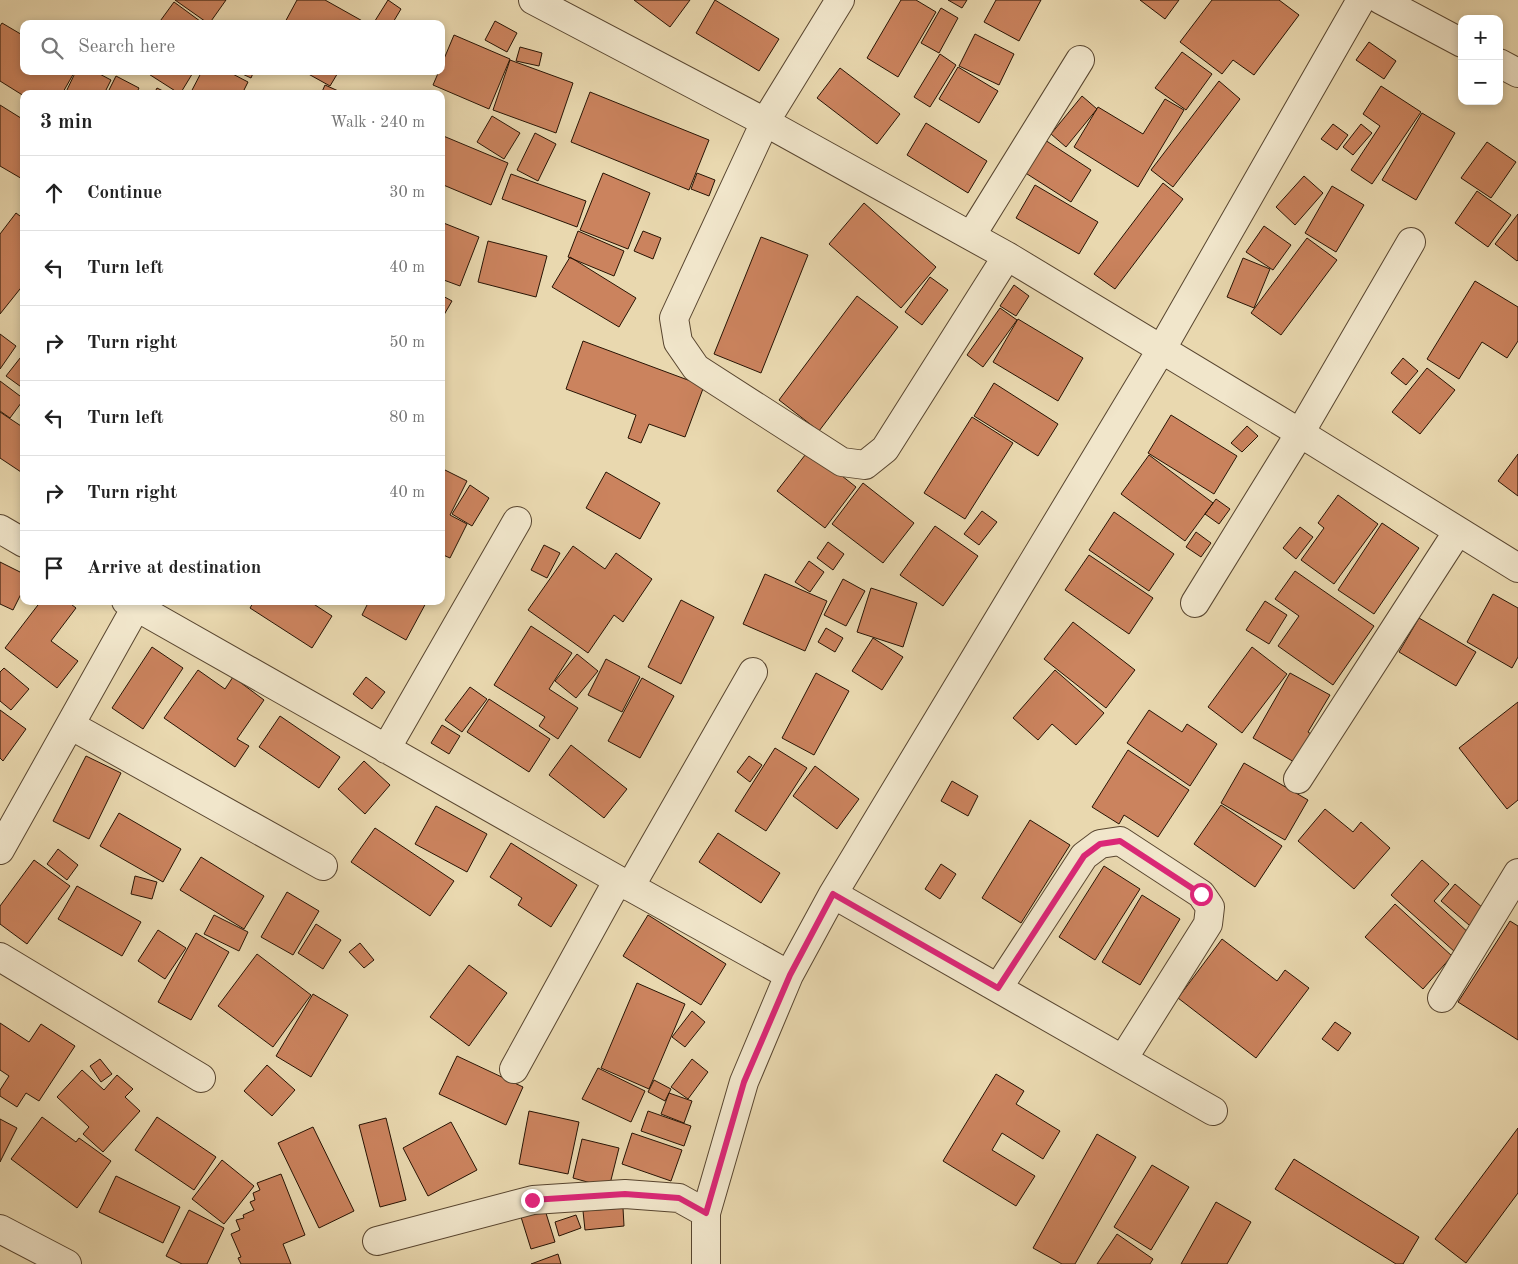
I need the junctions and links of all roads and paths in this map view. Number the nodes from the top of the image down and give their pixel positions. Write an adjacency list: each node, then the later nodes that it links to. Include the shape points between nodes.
1 (533, 0): 9 (street)
2 (840, 0): 9 (street)
3 (1362, 0): 13 (street)
4 (1382, 0): 5 (street)
5 (1458, 41)
6 (1080, 60): 10 (street)
7 (1503, 65): 8 (street)
8 (1518, 73)
9 (765, 122): 10 (street); 12 (street, via 674,318 678,342 696,368 842,462 866,465 885,449)
10 (971, 236): 12 (street)
11 (1411, 242): 14 (street)
12 (1007, 256): 13 (street)
13 (1161, 350): 14 (street); 31 (street)
14 (1300, 433): 17 (street); 20 (street)
15 (517, 521): 25 (street)
16 (0, 529): 18 (street)
17 (1458, 531): 19 (street); 26 (street)
18 (20, 541)
19 (1518, 568)
20 (1195, 603)
21 (130, 605): 24 (street)
22 (133, 605): 25 (street)
23 (753, 672): 30 (street)
24 (70, 725): 27 (street); 28 (street)
25 (386, 749): 30 (street)
26 (1298, 779)
27 (0, 850)
28 (323, 866)
29 (1518, 873): 32 (street)
30 (624, 883): 34 (street); 38 (street)
31 (833, 894): 34 (street); 35 (street)
32 (1510, 904): 36 (street)
33 (0, 957): 39 (street)
34 (790, 975): 41 (street, via 744,1082)
35 (998, 988): 37 (street); 37 (street, via 1084,856 1100,844 1120,841 1201,894 1210,906 1208,924)
36 (1442, 998)
37 (1123, 1059): 40 (street)
38 (514, 1069)
39 (200, 1078)
40 (1213, 1110)
41 (706, 1213): 43 (street, via 679,1198 634,1195 532,1200); 45 (street)
42 (0, 1229): 44 (street)
43 (377, 1241)
44 (67, 1264)
45 (706, 1264)

